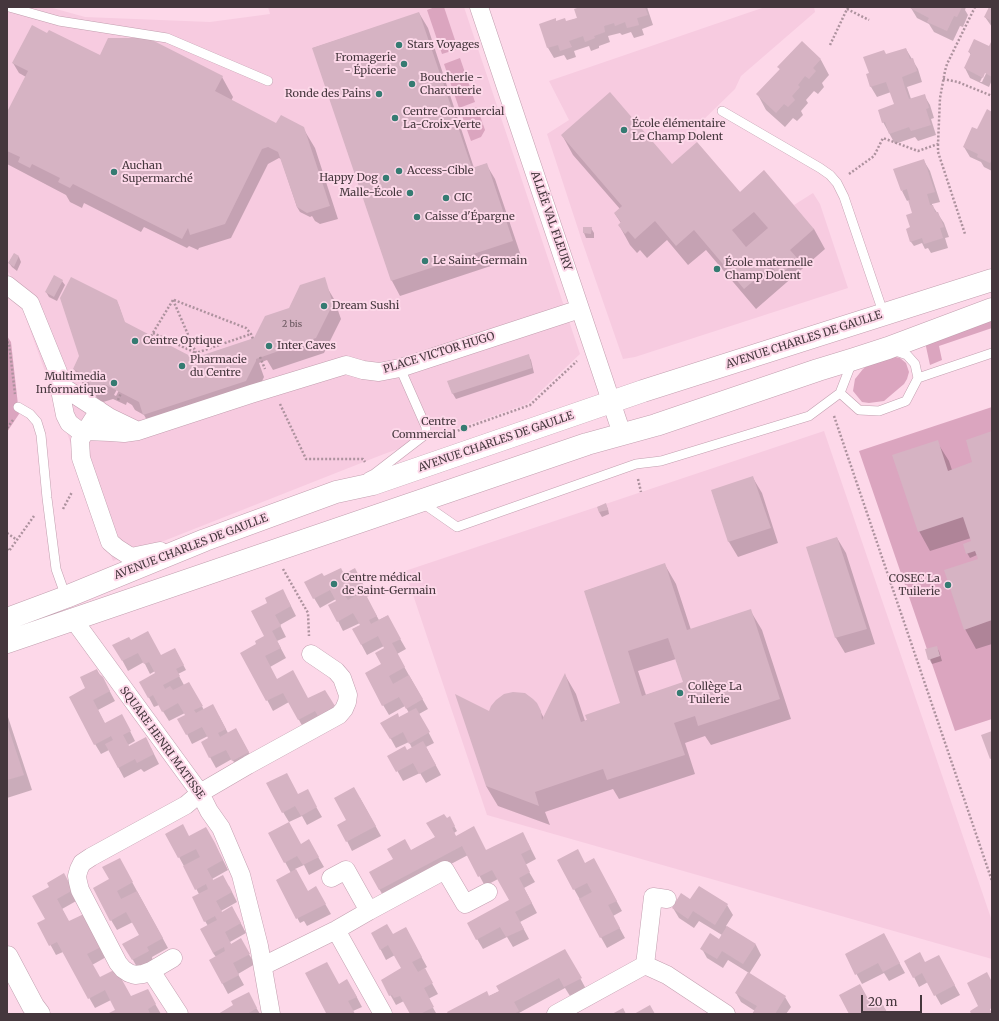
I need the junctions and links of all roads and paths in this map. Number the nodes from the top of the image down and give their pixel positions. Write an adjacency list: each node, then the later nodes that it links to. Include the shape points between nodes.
1 (9, 7): 8 (lane, via 59,21 167,38)
2 (975, 7): 7 (path)
3 (848, 8): 5 (path); 6 (path)
4 (485, 9): 17 (street, ALLÉE VAL FLEURY)
5 (869, 20)
6 (830, 45)
7 (943, 79): 9 (path, via 958,82); 11 (path)
8 (268, 81)
9 (992, 96)
10 (722, 111): 12 (lane, via 820,168)
11 (938, 144): 12 (path, via 918,151 883,138 874,156); 13 (path, via 938,152)
12 (837, 183): 19 (lane, via 844,196)
13 (965, 234)
14 (992, 280): 19 (main road, AVENUE CHARLES DE GAULLE)
15 (7, 285): 34 (street, PLACE VICTOR HUGO, via 30,303)
16 (173, 300): 20 (path); 21 (path, via 246,328); 26 (path)
17 (580, 309): 31 (street, PLACE VICTOR HUGO); 39 (street, ALLÉE VAL FLEURY)
18 (992, 309): 25 (main road)
19 (884, 315): 39 (main road, AVENUE CHARLES DE GAULLE)
20 (153, 332): 22 (path); 26 (path)
21 (251, 334): 23 (path); 26 (path)
22 (151, 336)
23 (252, 339)
24 (7, 342): 36 (path)
25 (888, 348): 30 (main road); 33 (lane, via 907,355 915,364)
26 (196, 353)
27 (992, 353): 33 (lane)
28 (260, 357): 32 (path)
29 (579, 359): 42 (path, via 530,405)
30 (854, 359): 35 (lane); 47 (main road)
31 (400, 368): 46 (street, PLACE VICTOR HUGO, via 378,372 346,365); 50 (lane, via 426,427 426,434 374,474)
32 (266, 370)
33 (918, 378): 35 (lane, via 906,401 879,412 858,410)
34 (63, 388): 41 (street); 45 (street, PLACE VICTOR HUGO, via 61,395 68,423)
35 (840, 393): 38 (lane)
36 (15, 398)
37 (277, 399): 48 (path, via 306,459 362,459)
38 (829, 401): 52 (lane, via 809,416 661,461 636,464 457,527); 66 (path)
39 (612, 402): 47 (street, ALLÉE VAL FLEURY); 50 (main road, AVENUE CHARLES DE GAULLE, via 373,484)
40 (18, 407): 51 (lane, via 37,422 41,435)
41 (99, 410): 45 (street); 46 (street)
42 (507, 412)
43 (14, 418): 44 (path)
44 (7, 428)
45 (86, 431): 46 (street, PLACE VICTOR HUGO); 56 (street, via 80,440 81,458 110,542 131,557)
46 (138, 431)
47 (622, 434): 52 (main road)
48 (367, 463)
49 (74, 487): 53 (path)
50 (336, 492): 56 (main road, AVENUE CHARLES DE GAULLE)
51 (47, 498): 53 (lane); 55 (path)
52 (420, 502): 58 (main road)
53 (51, 532): 59 (lane, via 56,569)
54 (7, 533): 55 (path)
55 (17, 540): 57 (path, via 9,551)
56 (205, 540): 59 (main road, AVENUE CHARLES DE GAULLE)
57 (7, 550)
58 (274, 552): 61 (main road); 63 (path, via 308,613)
59 (66, 597): 60 (main road, AVENUE CHARLES DE GAULLE)
60 (7, 619)
61 (73, 619): 62 (main road); 64 (street, SQUARE HENRI MATISSE)
62 (7, 642)
63 (311, 654): 64 (street, via 342,678 348,695 344,709 339,715)
64 (200, 793): 74 (street, SQUARE HENRI MATISSE, via 220,828 241,875); 75 (street, via 186,805 82,863 77,876 80,890 123,969 135,975)
65 (331, 878): 69 (street, via 346,870)
66 (992, 880)
67 (488, 892): 69 (street, via 465,904 445,870)
68 (667, 899): 73 (street, via 653,897)
69 (369, 911): 70 (street)
70 (336, 930): 74 (street); 79 (street)
71 (7, 957): 76 (main road)
72 (173, 958): 75 (street)
73 (645, 965): 80 (street); 81 (street, via 666,975)
74 (263, 966): 78 (street, SQUARE HENRI MATISSE)
75 (151, 971): 77 (street)
76 (39, 1014)
77 (179, 1014)
78 (271, 1014)
79 (383, 1014)
80 (556, 1014)
81 (726, 1014)

